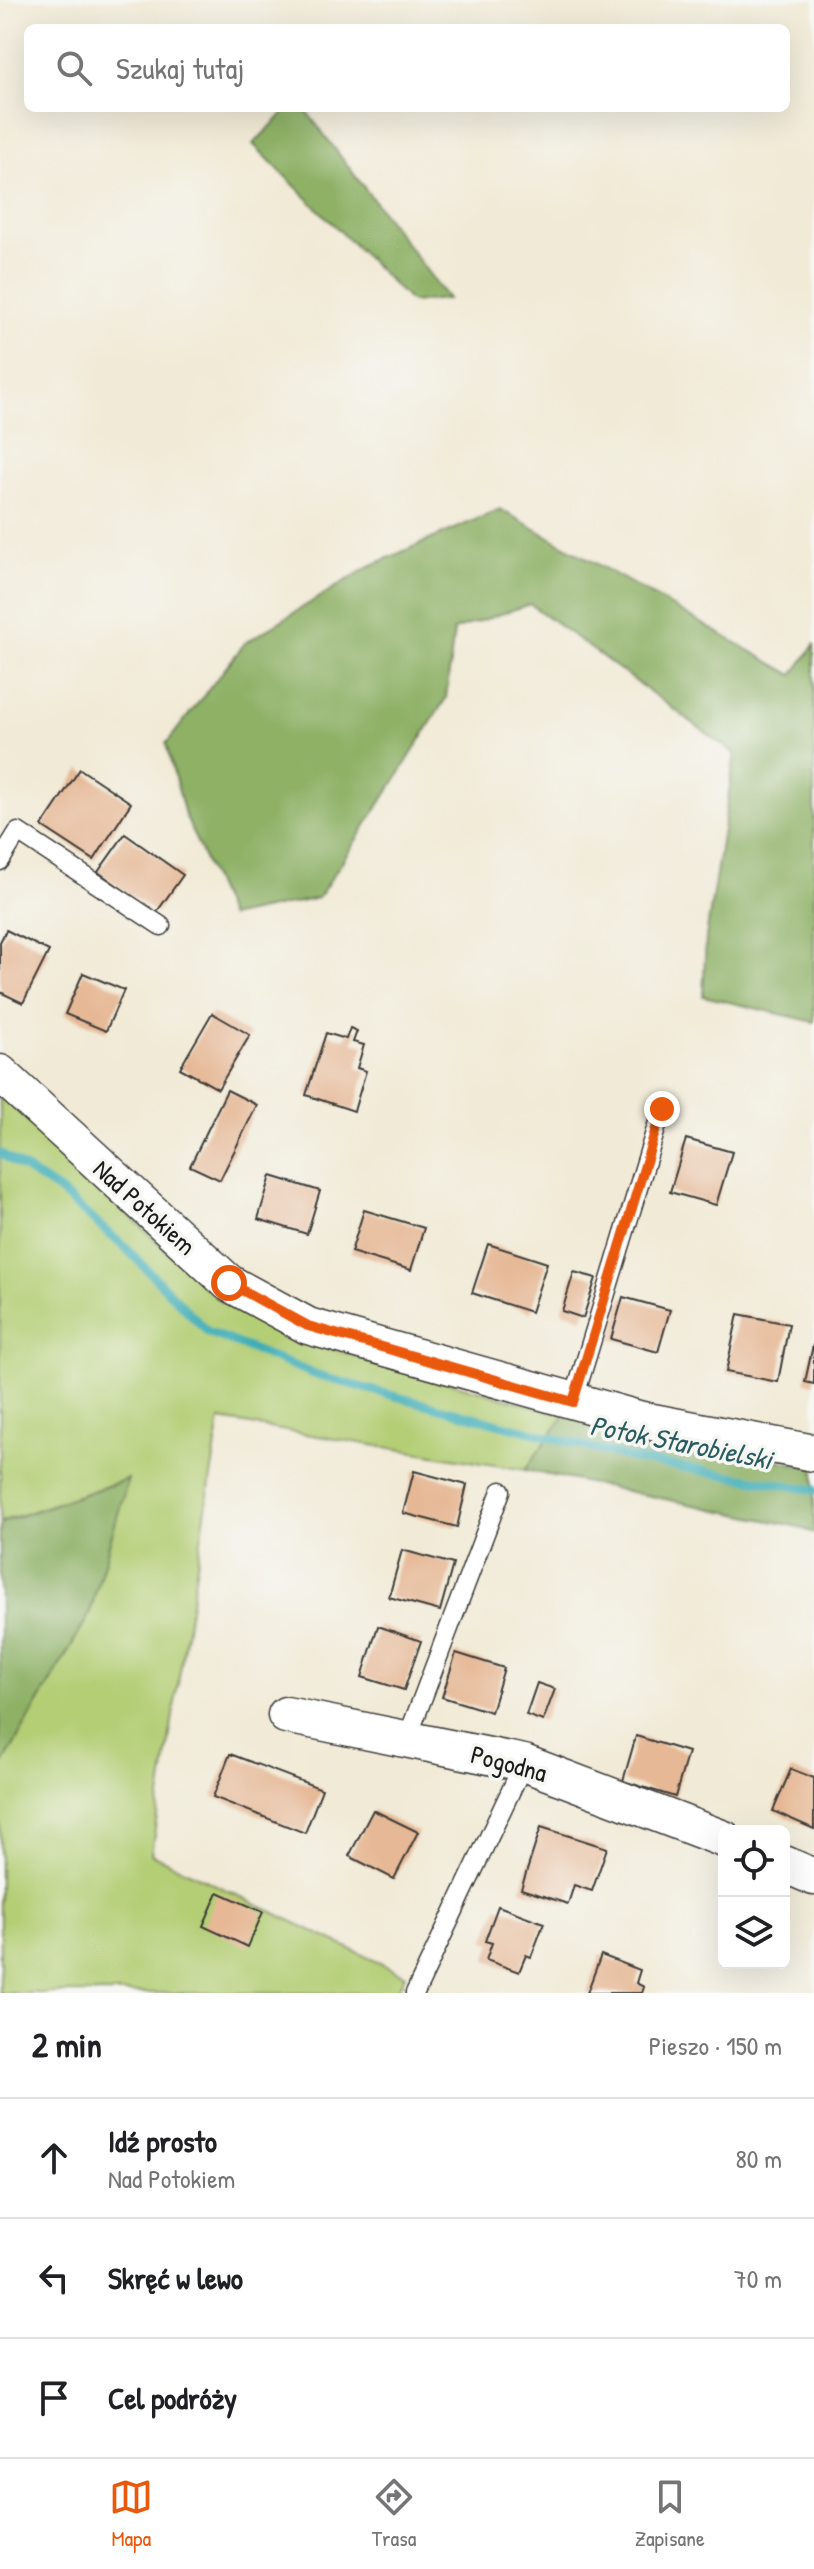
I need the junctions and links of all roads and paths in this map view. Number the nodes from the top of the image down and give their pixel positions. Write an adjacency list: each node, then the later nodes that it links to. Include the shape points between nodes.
1 (0, 861): 2 (lane, via 18,832)
2 (161, 926)
3 (0, 1073): 5 (street, Nad Potokiem, via 229,1283 308,1326)
4 (662, 1109): 5 (lane)
5 (573, 1402): 6 (street, Nad Potokiem)
6 (814, 1453)
7 (501, 1491): 9 (lane)
8 (286, 1715): 9 (street, Pogodna)
9 (407, 1739): 10 (street, Pogodna)
10 (524, 1763): 11 (street, Pogodna); 14 (lane)
11 (718, 1837)
12 (790, 1867): 13 (street)
13 (814, 1877)
14 (415, 1993)

